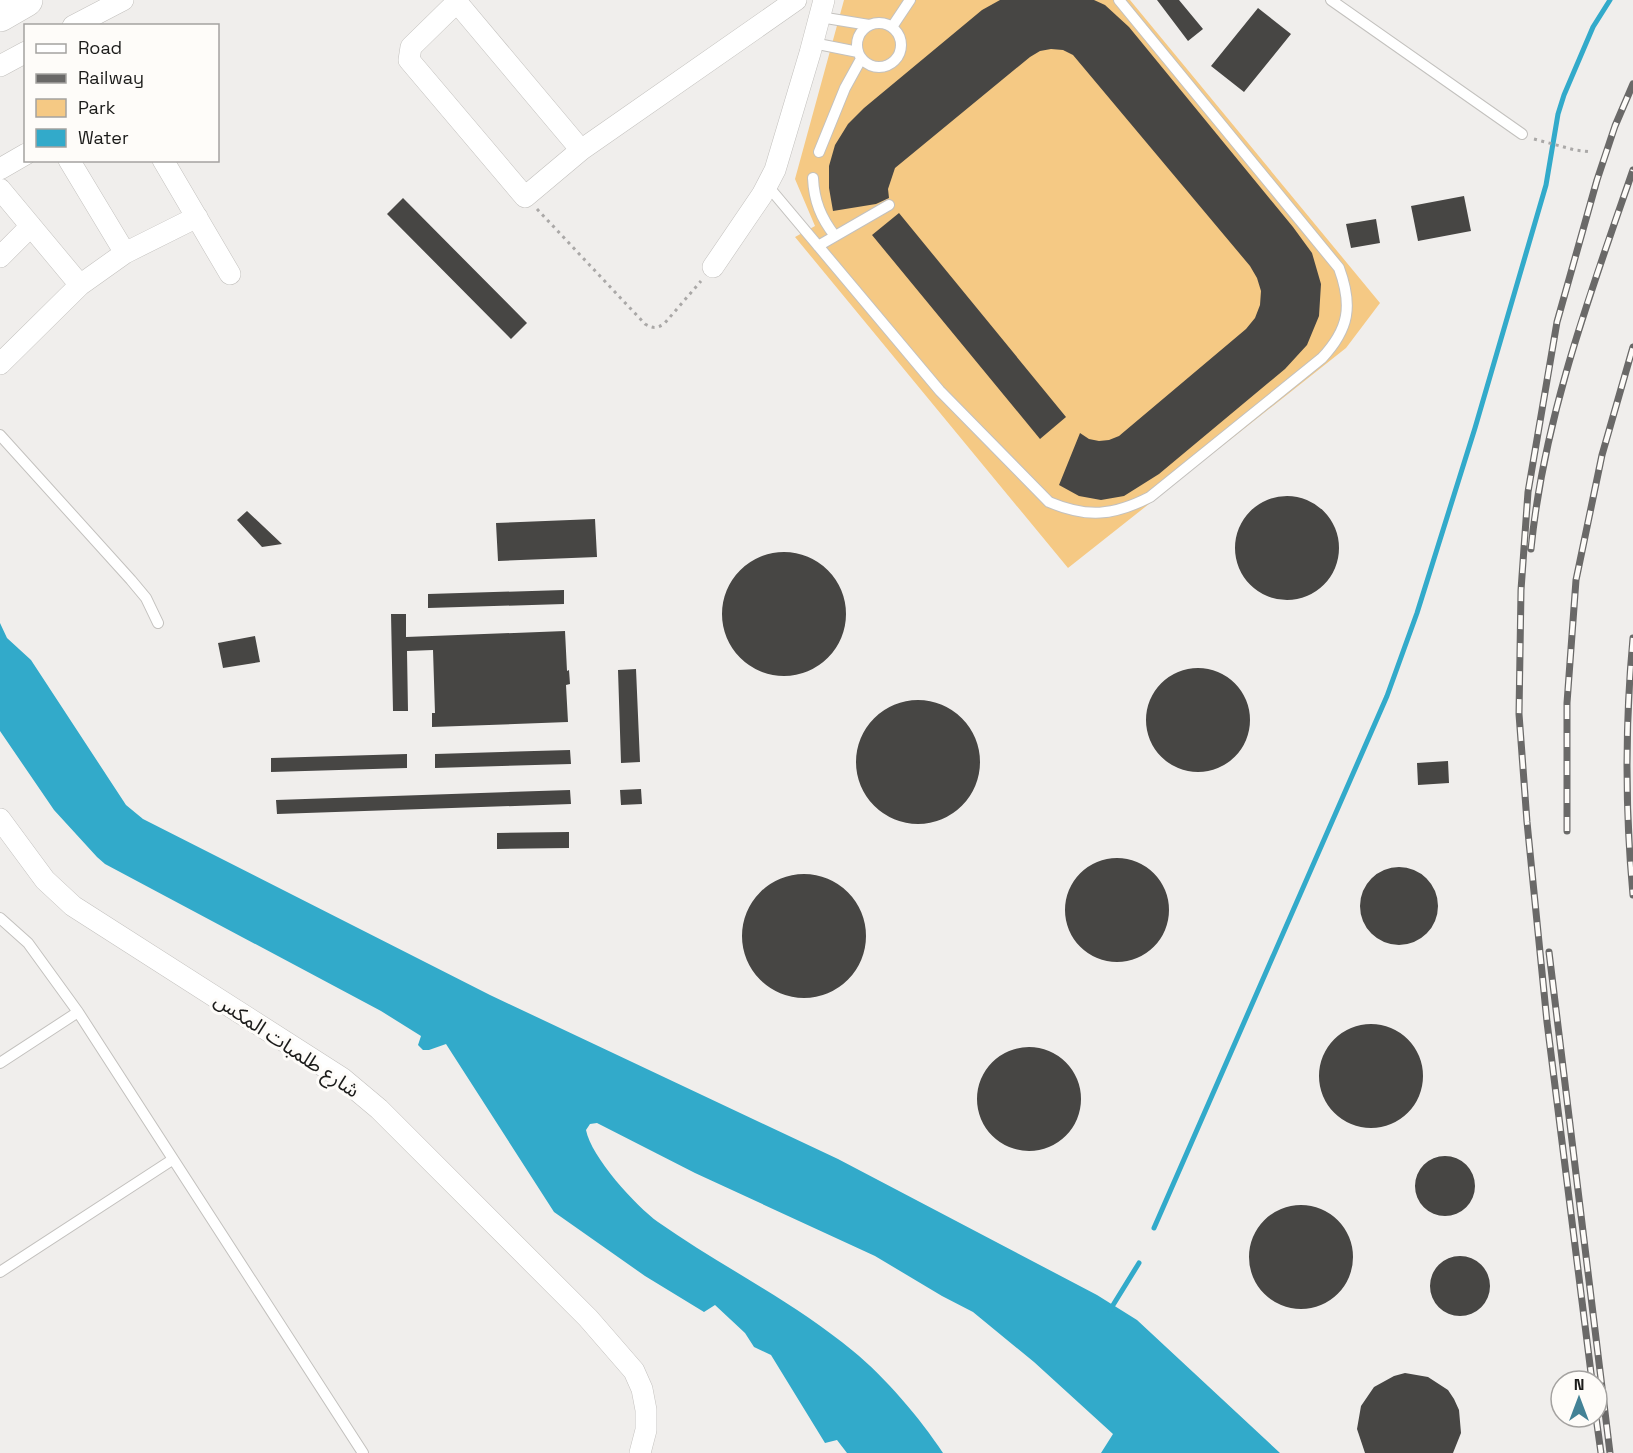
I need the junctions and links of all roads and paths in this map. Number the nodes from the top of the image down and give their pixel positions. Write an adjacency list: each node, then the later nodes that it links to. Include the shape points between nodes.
1 (26, 0): 9 (main road)
2 (123, 0): 10 (street)
3 (796, 0): 19 (street)
4 (910, 0): 12 (lane)
5 (1119, 0): 32 (lane, via 1339,268 1348,306 1344,326 1335,343 1313,365 1150,497 1110,513 1069,510 1049,502 940,391)
6 (1331, 0): 17 (lane)
7 (456, 1): 19 (street); 27 (street, via 411,47 409,60)
8 (822, 8): 11 (lane); 13 (street)
9 (0, 15)
10 (82, 23)
11 (869, 26): 12 (lane, via 877,23); 15 (lane, via 859,37)
12 (892, 27): 15 (lane, via 902,47 895,61 882,68 867,64)
13 (813, 44): 15 (lane); 25 (street, via 781,154)
14 (24, 53): 16 (street)
15 (859, 55): 20 (lane)
16 (0, 66)
17 (1522, 134)
18 (1541, 142): 21 (path)
19 (581, 150): 27 (street)
20 (819, 152)
21 (1592, 152)
22 (70, 162): 33 (street)
23 (164, 162): 29 (street)
24 (813, 178): 31 (lane, via 818,209)
25 (767, 185): 32 (lane); 35 (street)
26 (0, 189): 30 (street)
27 (525, 197): 35 (path, via 650,327 664,324)
28 (889, 205): 31 (lane)
29 (197, 217): 33 (street); 36 (street)
30 (31, 226): 34 (street); 37 (street)
31 (835, 236): 32 (lane)
32 (818, 246)
33 (126, 253): 37 (street)
34 (0, 257)
35 (713, 267)
36 (230, 274)
37 (80, 285): 38 (street)
38 (0, 364)
39 (0, 435): 40 (lane, via 131,580 146,598)
40 (158, 623)
41 (0, 819): 48 (street, شارع طلمبات المكس, via 45,880 73,906 361,1093 588,1318 634,1371 646,1410)
42 (0, 918): 43 (lane, via 28,943)
43 (78, 1012): 44 (lane); 45 (lane)
44 (0, 1063)
45 (172, 1160): 46 (lane); 47 (lane)
46 (0, 1272)
47 (363, 1453)
48 (640, 1453)

